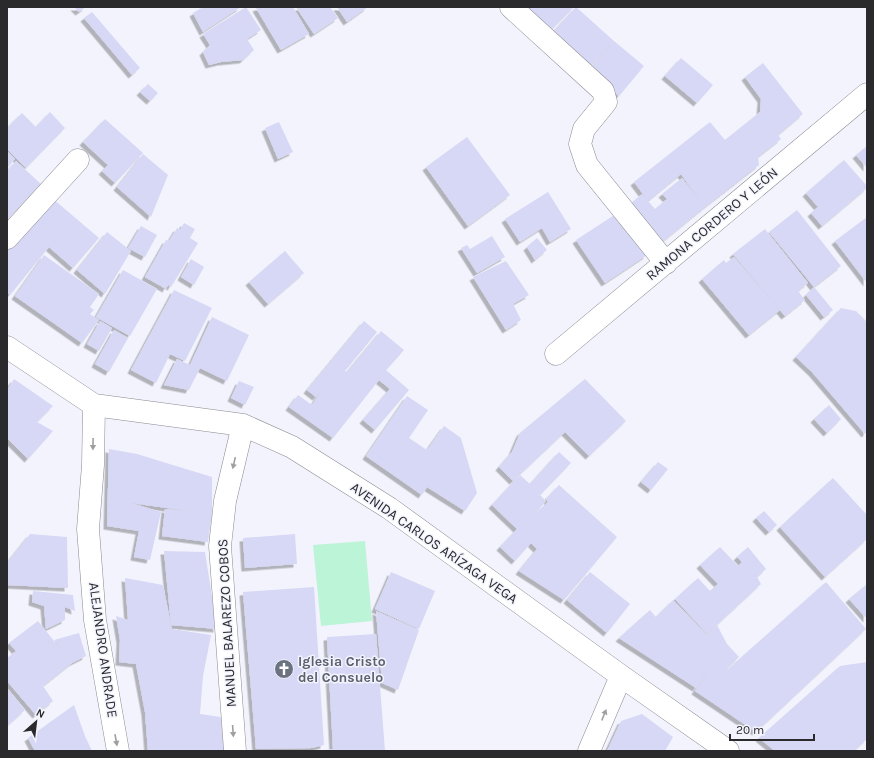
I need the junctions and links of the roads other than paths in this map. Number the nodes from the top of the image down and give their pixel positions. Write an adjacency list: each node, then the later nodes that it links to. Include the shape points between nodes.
1 (511, 7): 5 (street, via 603,91 606,102 584,129 580,144 587,165)
2 (867, 94): 5 (street, RAMONA CORDERO Y LEÓN)
3 (78, 160): 4 (street)
4 (7, 238)
5 (666, 263): 7 (street, RAMONA CORDERO Y LEÓN)
6 (7, 347): 8 (street, AVENIDA CARLOS ARÍZAGA VEGA)
7 (556, 354)
8 (94, 405): 9 (street, AVENIDA CARLOS ARÍZAGA VEGA); 11 (street, ALEJANDRO ANDRADE, one-way to 11, via 88,529 95,620)
9 (243, 425): 10 (street, AVENIDA CARLOS ARÍZAGA VEGA, via 292,447 389,508); 12 (street, MANUEL BALAREZO COBOS, one-way to 12, via 225,500 220,546)
10 (620, 676): 13 (street, one-way to 10); 14 (street, AVENIDA CARLOS ARÍZAGA VEGA)
11 (118, 751)
12 (235, 751)
13 (589, 751)
14 (728, 751)

